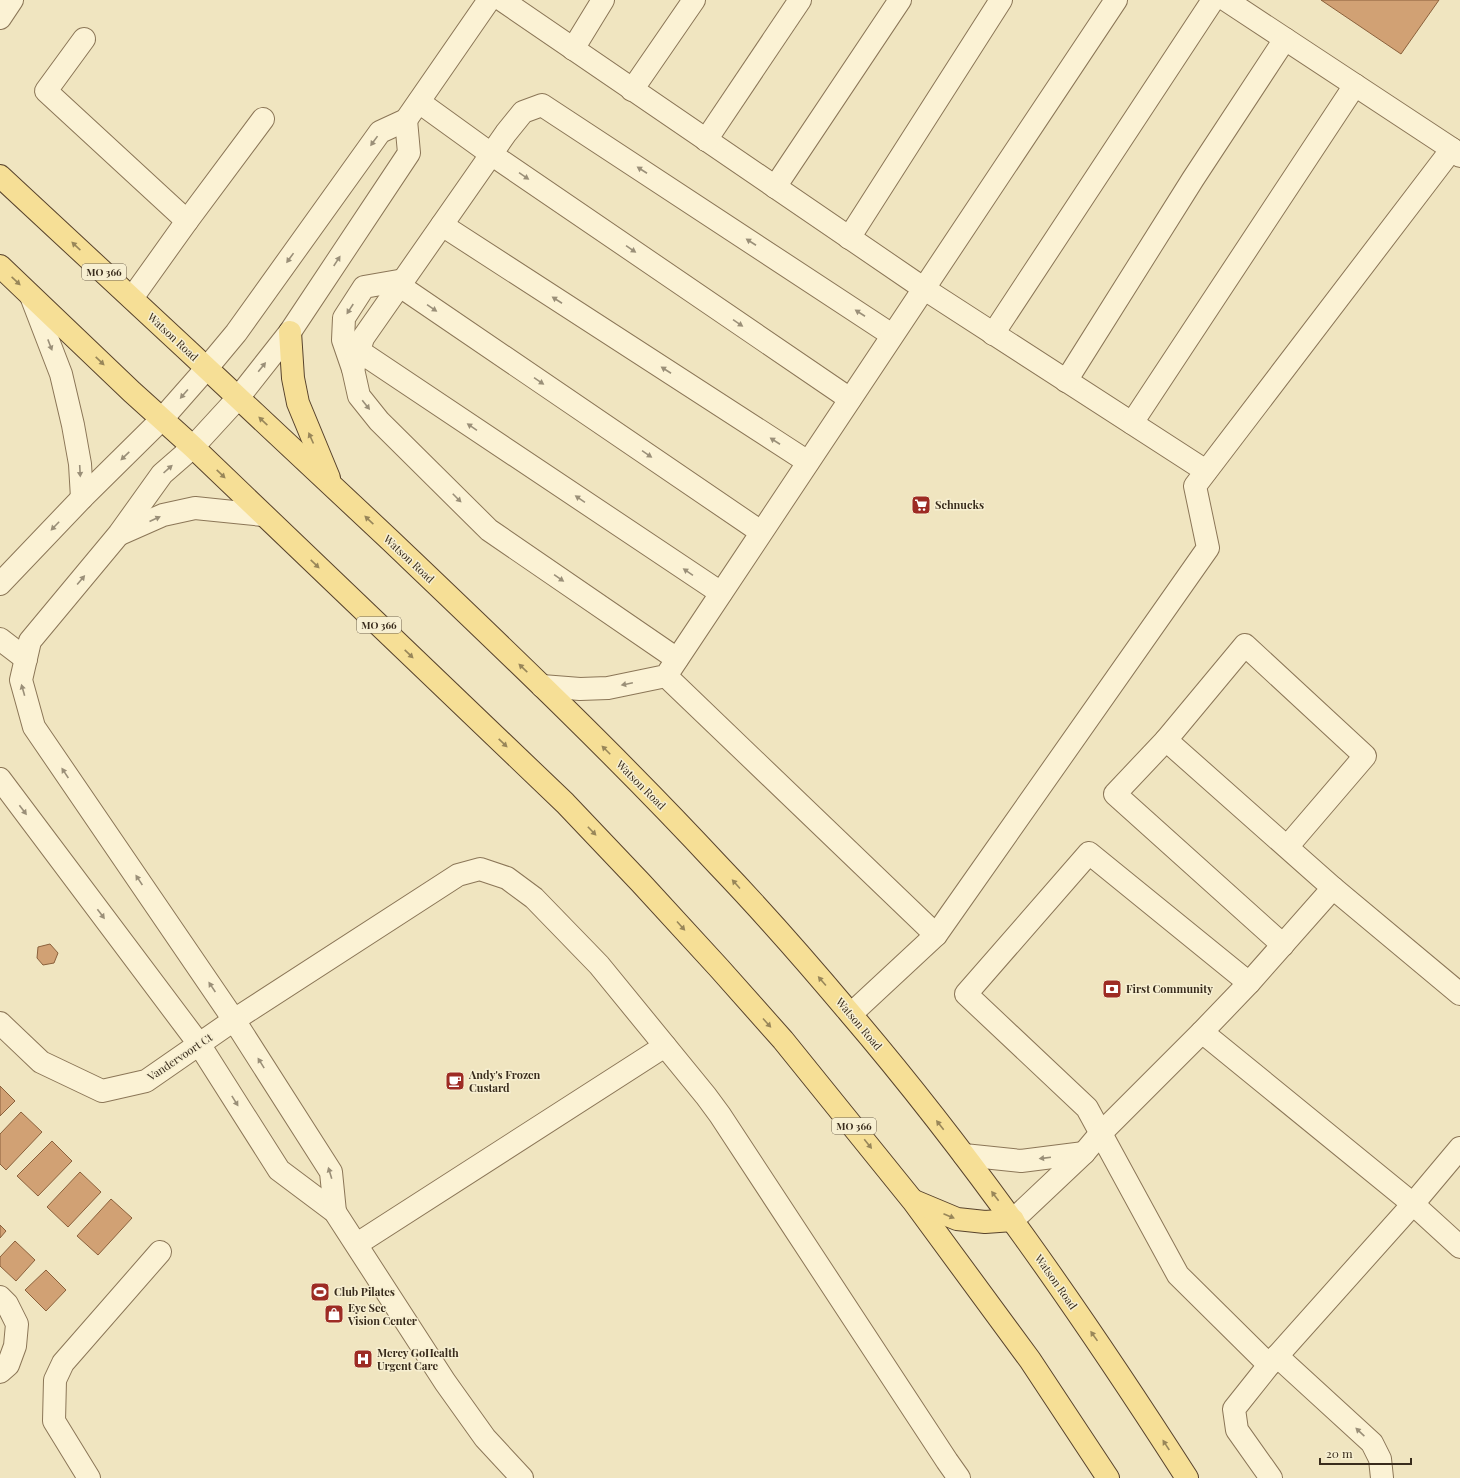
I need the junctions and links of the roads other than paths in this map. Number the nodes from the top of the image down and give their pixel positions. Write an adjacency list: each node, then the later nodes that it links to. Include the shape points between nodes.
1 (12, 0): 12 (street)
2 (489, 0): 18 (street)
3 (502, 0): 15 (street)
4 (603, 0): 15 (street)
5 (694, 0): 17 (street)
6 (800, 0): 21 (street)
7 (900, 0): 25 (street)
8 (1001, 0): 28 (street)
9 (1116, 0): 31 (street)
10 (1214, 0): 35 (street)
11 (1226, 0): 14 (street)
12 (0, 18)
13 (84, 39): 26 (street, via 46,91)
14 (1285, 39): 16 (street); 39 (street)
15 (573, 49): 17 (street)
16 (1355, 85): 22 (street); 43 (street)
17 (632, 90): 21 (street)
18 (419, 102): 20 (street); 23 (street)
19 (263, 119): 26 (street)
20 (406, 120): 34 (street, one-way to 20, via 408,153); 38 (street, one-way to 38, via 380,132 236,333)
21 (706, 140): 25 (street)
22 (1456, 153): 46 (street)
23 (491, 154): 27 (street); 36 (street, one-way to 23, via 542,105 523,112); 41 (street, one-way to 41)
24 (0, 176): 33 (main road, Watson Road / MO 366, one-way to 24)
25 (775, 186): 28 (street)
26 (187, 221): 33 (street)
27 (442, 225): 30 (street); 45 (street, one-way to 27)
28 (849, 238): 31 (street)
29 (0, 266): 32 (main road, MO 366, one-way to 32)
30 (402, 283): 37 (street, via 363,338); 37 (street, one-way to 37, via 364,287 344,318 343,340); 50 (street, one-way to 50)
31 (923, 288): 35 (street); 36 (street)
32 (31, 296): 42 (main road, MO 366, one-way to 42); 48 (street, one-way to 48, via 62,374 80,464)
33 (132, 298): 38 (main road, Watson Road / MO 366)
34 (290, 332): 40 (street, one-way to 34); 47 (main road, one-way to 34, via 298,403 293,378)
35 (993, 334): 39 (street)
36 (892, 335): 41 (street)
37 (356, 360): 53 (street, one-way to 37); 56 (street, one-way to 56, via 359,396 379,421 489,530)
38 (206, 369): 40 (main road, Watson Road / MO 366); 42 (street, one-way to 42)
39 (1066, 381): 43 (street)
40 (238, 398): 44 (street); 47 (main road, Watson Road / MO 366, one-way to 40)
41 (850, 399): 45 (street)
42 (162, 419): 44 (main road, MO 366); 48 (street, one-way to 48)
43 (1132, 423): 46 (street)
44 (193, 447): 49 (main road, MO 366, one-way to 49); 51 (street, one-way to 44, via 162,474)
45 (808, 462): 50 (street)
46 (1206, 471): 62 (street, via 1195,486 1208,548)
47 (332, 486): 57 (main road, Watson Road / MO 366, one-way to 47)
48 (82, 498): 52 (street, one-way to 52)
49 (263, 515): 51 (street, one-way to 49, via 163,515 195,508); 76 (main road, MO 366, one-way to 76, via 565,803 642,883 783,1040)
50 (761, 532): 53 (street)
51 (119, 534): 55 (street, one-way to 51, via 30,641)
52 (0, 584)
53 (721, 593): 56 (street)
54 (0, 639): 55 (street)
55 (26, 659): 67 (street, one-way to 55, via 34,727 21,680)
56 (671, 668): 57 (street, one-way to 57, via 608,688); 62 (street)
57 (542, 686): 66 (main road, Watson Road / MO 366, one-way to 57, via 718,864)
58 (1166, 740): 60 (street); 60 (street, via 1245,645 1365,756); 63 (street, via 1115,794)
59 (0, 779): 70 (street, one-way to 70)
60 (1286, 847): 61 (street)
61 (1334, 888): 63 (street); 65 (street)
62 (936, 935): 66 (street)
63 (1283, 945): 64 (street)
64 (1249, 983): 69 (street); 72 (street, via 1089,853 966,994 1087,1108)
65 (1460, 994)
66 (851, 1014): 75 (main road, Watson Road / MO 366, one-way to 66)
67 (234, 1020): 70 (street, Vandervoort Ct); 71 (street, Vandervoort Ct, via 458,875 480,869 507,878 534,898 598,965); 78 (street, one-way to 67, via 331,1172)
68 (0, 1024): 70 (street, Vandervoort Ct, via 41,1062 102,1091 146,1081)
69 (1202, 1032): 72 (street); 77 (street)
70 (199, 1044): 78 (street, one-way to 78, via 279,1170)
71 (665, 1046): 80 (street); 88 (street, Vandervoort Ct, via 720,1115 894,1382)
72 (1100, 1134): 74 (street); 84 (street, via 1178,1275)
73 (1460, 1148): 77 (street)
74 (1084, 1153): 75 (street, one-way to 75, via 1021,1161); 79 (street)
75 (964, 1155): 79 (main road, Watson Road / MO 366, one-way to 75)
76 (913, 1200): 79 (main road, one-way to 79, via 957,1219 985,1222); 89 (main road, MO 366, via 1030,1360)
77 (1413, 1204): 81 (street); 84 (street)
78 (335, 1212): 80 (street)
79 (1013, 1220): 90 (main road, Watson Road / MO 366, one-way to 79, via 1098,1341)
80 (357, 1244): 87 (street, via 445,1382 486,1438)
81 (1460, 1247)
82 (160, 1252): 86 (street, via 63,1363 55,1380 54,1421)
83 (0, 1297): 85 (street, via 7,1304 17,1324 15,1346 8,1365)
84 (1273, 1361): 91 (street, via 1234,1409 1236,1430); 92 (street, one-way to 84, via 1380,1459 1372,1443)
85 (0, 1372)
86 (89, 1478)
87 (522, 1478)
88 (960, 1478)
89 (1108, 1478)
90 (1187, 1478)
91 (1271, 1478)
92 (1382, 1478)

